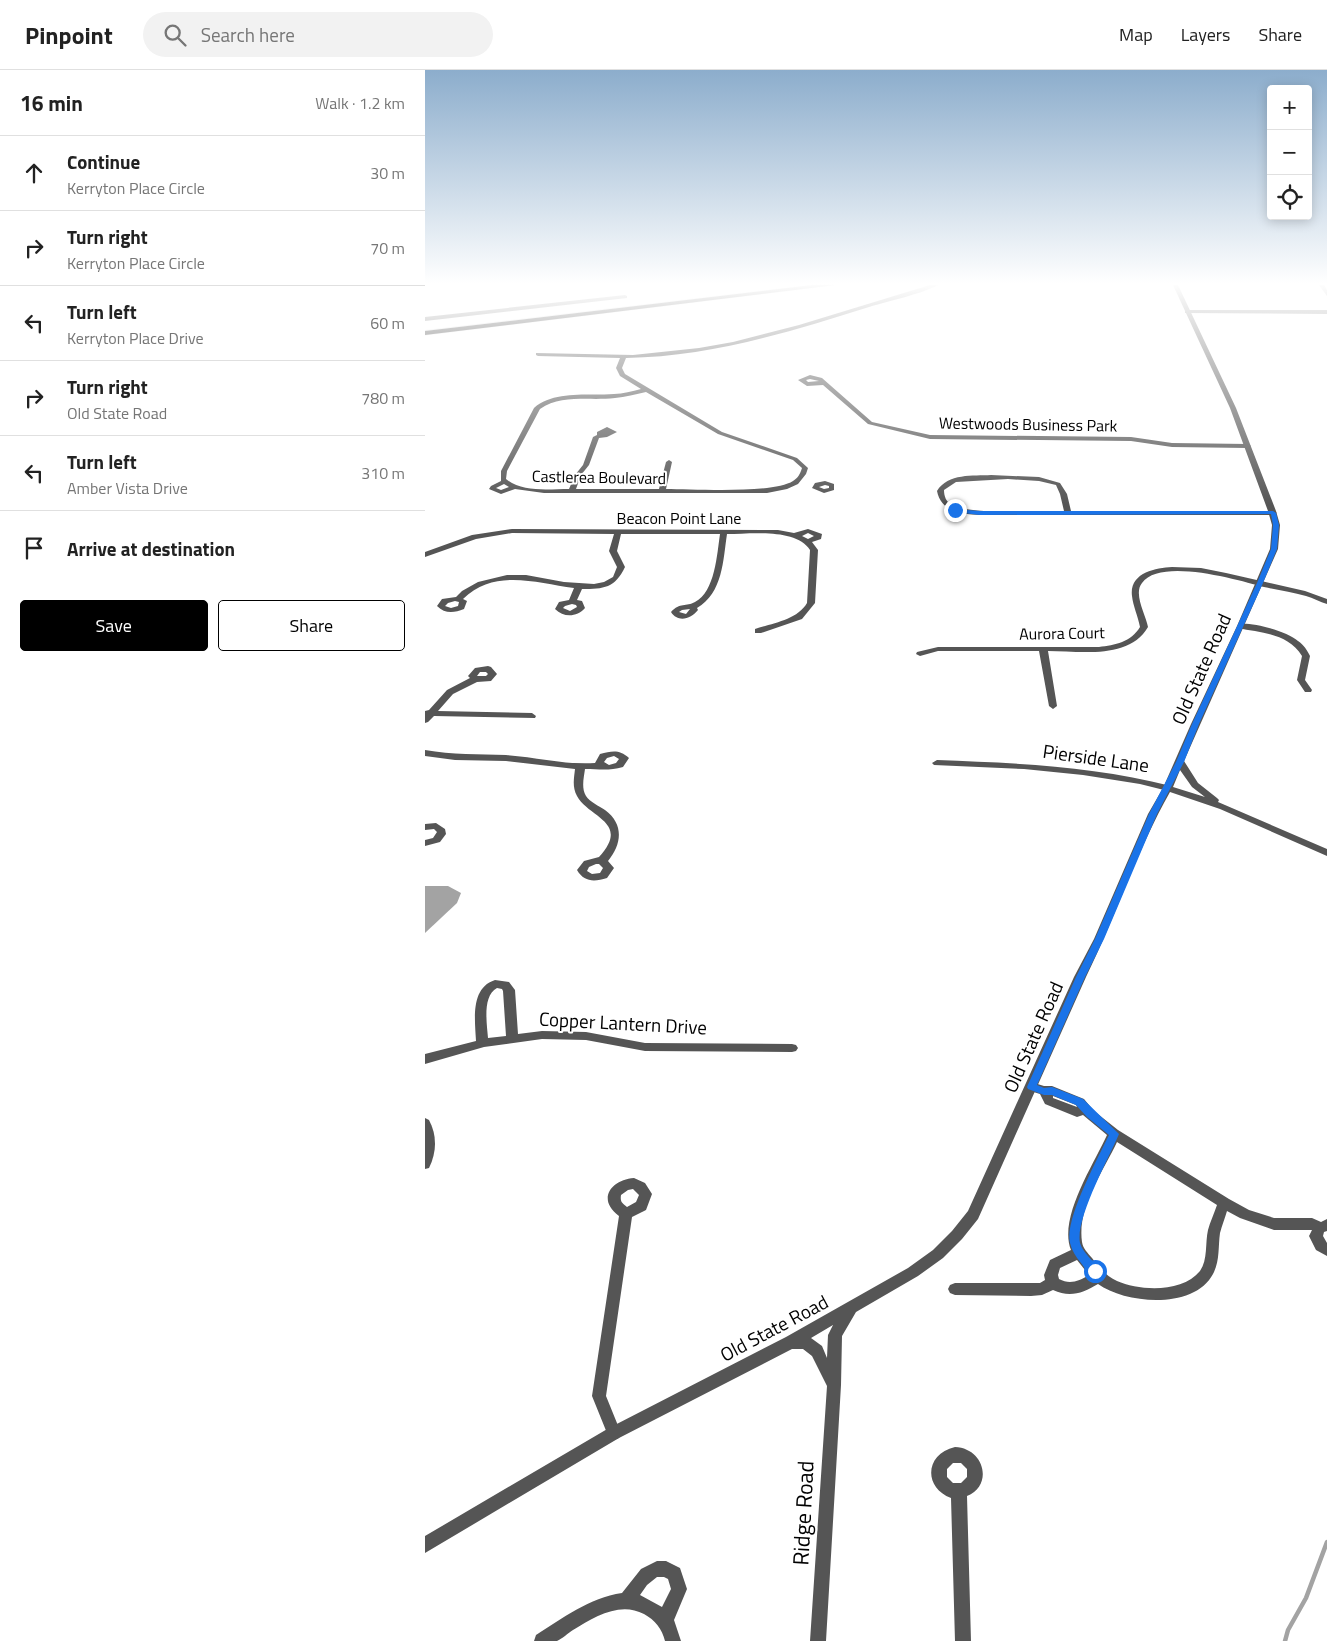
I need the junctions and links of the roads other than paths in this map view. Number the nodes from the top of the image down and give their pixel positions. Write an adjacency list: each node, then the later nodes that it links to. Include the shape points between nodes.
1 (623, 358): 4 (street, via 619,371)
2 (1209, 358): 6 (street, Old State Road)
3 (824, 383): 6 (street, Westwoods Business Park, via 870,423 929,436 1131,439 1164,445)
4 (645, 390): 8 (street, Castlerea Boulevard, via 616,396 561,398 537,408 504,470 502,476); 9 (street, via 720,433 798,460 805,468)
5 (602, 435): 12 (street, via 596,438)
6 (1248, 446): 15 (street, Old State Road)
7 (669, 462): 13 (street)
8 (505, 481): 11 (street, Castlerea Boulevard); 11 (street, via 491,489 501,492)
9 (798, 482): 10 (street); 13 (street, Castlerea Boulevard, via 767,491)
10 (815, 485)
11 (515, 487): 12 (street, Castlerea Boulevard)
12 (572, 491): 13 (street, Castlerea Boulevard)
13 (661, 492)
14 (1068, 513): 14 (street, via 962,512 945,504 940,491 948,483 966,478 1046,479 1061,488); 15 (street)
15 (1273, 513): 23 (street, Old State Road, via 1275,544)
16 (617, 532): 17 (street, Beacon Point Lane); 20 (street, Beacon Point Lane, via 504,532 475,537); 24 (street, via 612,548 621,568 617,576 601,585)
17 (724, 532): 18 (street, Beacon Point Lane); 28 (street, via 715,582 708,595)
18 (796, 535): 19 (street, Beacon Point Lane); 19 (street, via 808,531 818,534 818,537)
19 (807, 541): 30 (street, via 814,550 811,604 799,617)
20 (425, 555)
21 (1138, 570): 22 (street)
22 (1148, 575): 23 (street, via 1183,569); 31 (street, Aurora Court, via 1135,589 1144,627 1132,641 1107,648)
23 (1260, 583): 27 (street); 29 (street, Old State Road)
24 (578, 588): 25 (street, via 526,578 502,578 473,587); 26 (street)
25 (457, 598)
26 (572, 602)
27 (1327, 602)
28 (693, 606)
29 (1241, 626): 34 (street, via 1278,634 1298,644 1306,656 1301,680); 40 (street, Old State Road)
30 (758, 631)
31 (1043, 649): 32 (street, Aurora Court, via 938,649); 35 (street)
32 (920, 654)
33 (475, 679): 36 (street, via 444,696)
34 (1308, 690)
35 (1053, 706)
36 (429, 713): 37 (street); 38 (street)
37 (531, 716)
38 (425, 720)
39 (425, 753): 43 (street, via 453,758 506,758)
40 (1180, 762): 44 (street, Old State Road); 45 (street, via 1195,785)
41 (937, 763): 44 (street, Pierside Lane, via 1043,768 1133,779)
42 (601, 765): 43 (street)
43 (580, 768): 49 (street, via 578,785 583,799 609,820 615,834 613,849)
44 (1168, 788): 45 (street, Pierside Lane); 54 (street, Old State Road, via 1153,814 1080,977)
45 (1223, 807): 48 (street, Pierside Lane)
46 (425, 827): 47 (street, via 432,825 442,830 439,837)
47 (425, 843)
48 (1327, 853)
49 (602, 861)
50 (512, 1038): 51 (street, Copper Lantern Drive); 51 (street, via 509,990 505,985 495,984 487,988 483,996); 52 (street, Copper Lantern Drive, via 563,1035 645,1047)
51 (482, 1043): 53 (street, Copper Lantern Drive)
52 (792, 1048)
53 (425, 1059)
54 (1037, 1089): 56 (street, via 1049,1101 1077,1112 1085,1109); 66 (street, Old State Road, via 976,1208 957,1235 913,1272)
55 (425, 1123): 57 (street, via 430,1136)
56 (1114, 1134): 58 (street); 62 (street, via 1078,1214 1075,1242)
57 (425, 1164)
58 (1224, 1203): 60 (street, via 1274,1224); 63 (street, via 1214,1232 1213,1261 1201,1280 1191,1286 1179,1292 1148,1293 1116,1287)
59 (626, 1214): 69 (street, via 599,1396)
60 (1323, 1226): 61 (street, via 1317,1232 1318,1241)
61 (1327, 1250)
62 (1079, 1252): 63 (street); 64 (street, via 1055,1264 1051,1275)
63 (1099, 1276): 64 (street, via 1069,1290)
64 (1053, 1283): 65 (street, via 1031,1290)
65 (955, 1289)
66 (853, 1308): 67 (street, Old State Road); 68 (street, Ridge Road, via 835,1335)
67 (791, 1342): 68 (street, Ridge Road, via 806,1342 817,1351); 69 (street, Old State Road)
68 (833, 1387): 76 (street, Ridge Road)
69 (614, 1433): 71 (street, Old State Road)
70 (959, 1491): 77 (street)
71 (425, 1545)
72 (627, 1600): 73 (street, via 648,1606); 73 (street, via 643,1576 651,1571 663,1569 674,1574 679,1589); 74 (street, via 594,1609)
73 (665, 1620): 75 (street)
74 (542, 1641)
75 (673, 1641)
76 (818, 1641)
77 (963, 1641)

